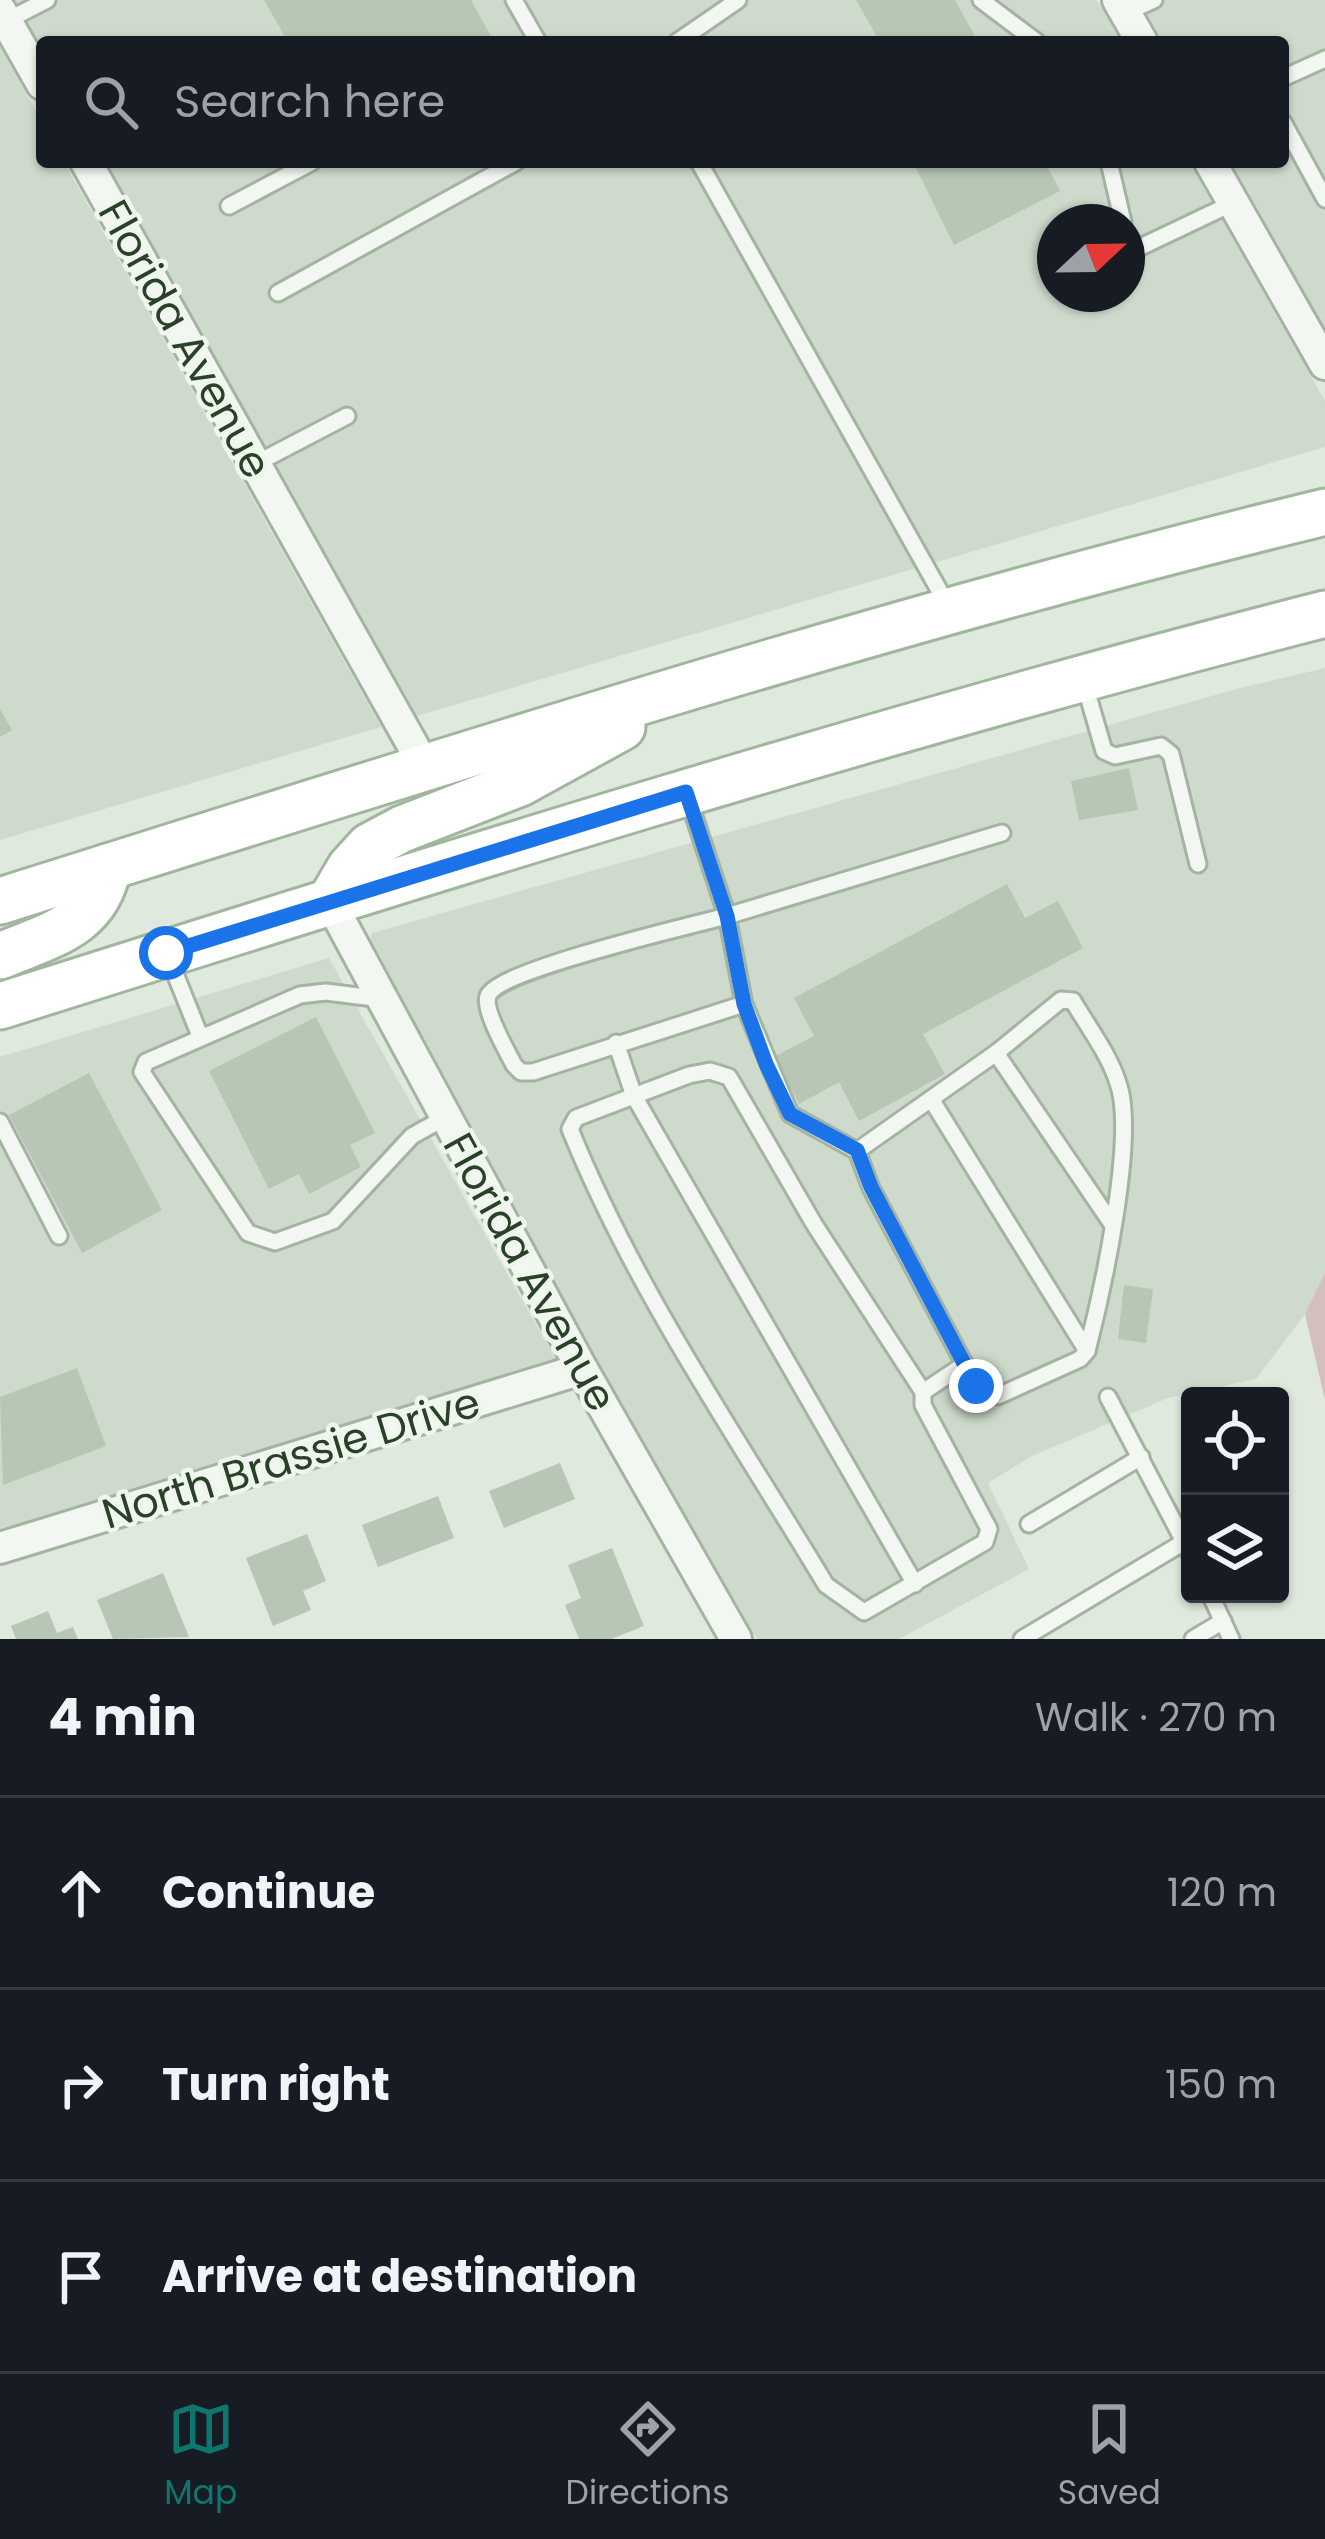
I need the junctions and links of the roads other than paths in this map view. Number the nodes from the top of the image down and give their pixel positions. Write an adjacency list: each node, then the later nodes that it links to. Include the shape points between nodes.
1 (47, 0): 6 (lane)
2 (514, 0): 7 (lane)
3 (738, 0): 8 (lane)
4 (981, 0): 9 (lane)
5 (1132, 4): 10 (street)
6 (3, 15): 12 (street)
7 (535, 36)
8 (685, 36)
9 (1029, 36)
10 (1140, 36)
11 (1325, 59): 13 (lane)
12 (36, 73)
13 (1289, 75)
14 (1289, 133): 21 (lane)
15 (89, 168): 29 (street, Florida Avenue)
16 (301, 168): 24 (lane)
17 (505, 168): 26 (lane)
18 (702, 168): 31 (lane)
19 (1110, 168): 23 (lane)
20 (1213, 168): 22 (street)
21 (1325, 199)
22 (1233, 203): 25 (lane); 27 (street)
23 (1119, 204)
24 (230, 206)
25 (1145, 245)
26 (278, 292)
27 (1325, 364)
28 (347, 416): 29 (lane)
29 (255, 464): 35 (street, Florida Avenue)
30 (1325, 512): 31 (main road)
31 (950, 609): 34 (main road)
32 (1325, 614): 33 (main road)
33 (1083, 679): 36 (main road); 38 (lane, via 1104,751 1160,746 1171,754)
34 (698, 685): 35 (main road); 41 (main road, via 520,783 370,846)
35 (425, 767): 39 (main road)
36 (686, 792): 41 (main road); 42 (lane)
37 (1002, 833): 42 (lane)
38 (1198, 864)
39 (108, 867): 40 (main road); 44 (main road, via 92,910)
40 (0, 901)
41 (330, 902): 43 (main road); 45 (street, Florida Avenue)
42 (727, 916): 46 (lane); 49 (lane, via 525,971 488,995 521,1072)
43 (166, 953): 47 (main road); 48 (lane)
44 (0, 956)
45 (382, 998): 48 (lane, via 299,995); 53 (street, Florida Avenue)
46 (744, 1004): 49 (lane); 55 (lane, via 790,1114)
47 (0, 1006)
48 (200, 1036): 53 (lane, via 146,1062 142,1072 248,1234 275,1242 333,1221 412,1136)
49 (616, 1042): 51 (lane)
50 (996, 1053): 52 (lane); 56 (lane); 56 (lane, via 1060,1000 1073,1001 1124,1104)
51 (634, 1096): 61 (lane, via 710,1071 729,1077); 68 (lane); 68 (lane, via 576,1118 570,1130 642,1280 826,1585 864,1612)
52 (931, 1099): 55 (lane); 58 (lane)
53 (446, 1117): 60 (street, Florida Avenue)
54 (0, 1122): 57 (lane)
55 (857, 1150): 59 (lane)
56 (1112, 1224): 58 (lane)
57 (59, 1236)
58 (1087, 1351): 59 (lane, via 998,1396 976,1386)
59 (965, 1364): 61 (lane)
60 (582, 1369): 66 (street, North Brassie Drive); 71 (street, Florida Avenue)
61 (923, 1392): 68 (lane, via 988,1529 974,1551)
62 (1108, 1397): 63 (lane)
63 (1141, 1457): 64 (lane); 65 (lane)
64 (1029, 1524)
65 (1181, 1536)
66 (0, 1547)
67 (1181, 1551): 72 (lane)
68 (915, 1584)
69 (1214, 1603): 70 (lane)
70 (1223, 1621): 73 (lane); 74 (lane)
71 (736, 1639)
72 (1022, 1639)
73 (1193, 1639)
74 (1232, 1639)

